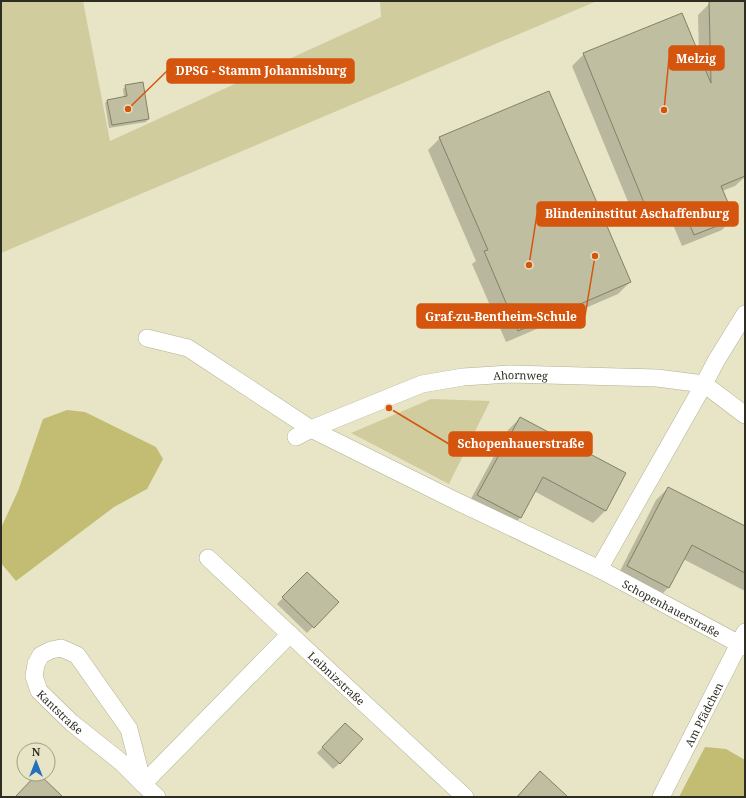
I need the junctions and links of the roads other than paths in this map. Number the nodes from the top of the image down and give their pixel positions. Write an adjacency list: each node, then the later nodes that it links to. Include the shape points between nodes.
1 (745, 314): 3 (street)
2 (147, 338): 5 (street, Schopenhauerstraße, via 188,348)
3 (704, 384): 4 (street); 5 (street, Ahornweg, via 657,378 510,374 463,377 422,384); 8 (street)
4 (745, 416)
5 (311, 429): 6 (street, Ahornweg); 8 (street, Schopenhauerstraße)
6 (296, 437)
7 (208, 558): 9 (street, Leibnizstraße)
8 (599, 569): 10 (street, Schopenhauerstraße)
9 (290, 634): 11 (street); 13 (street, Leibnizstraße)
10 (743, 641): 14 (street, Am Pfädchen)
11 (143, 784): 11 (street, Kantstraße, via 129,730 76,655 61,648 41,654 34,676 39,691); 12 (street, Kantstraße)
12 (157, 797)
13 (466, 797)
14 (661, 797)

